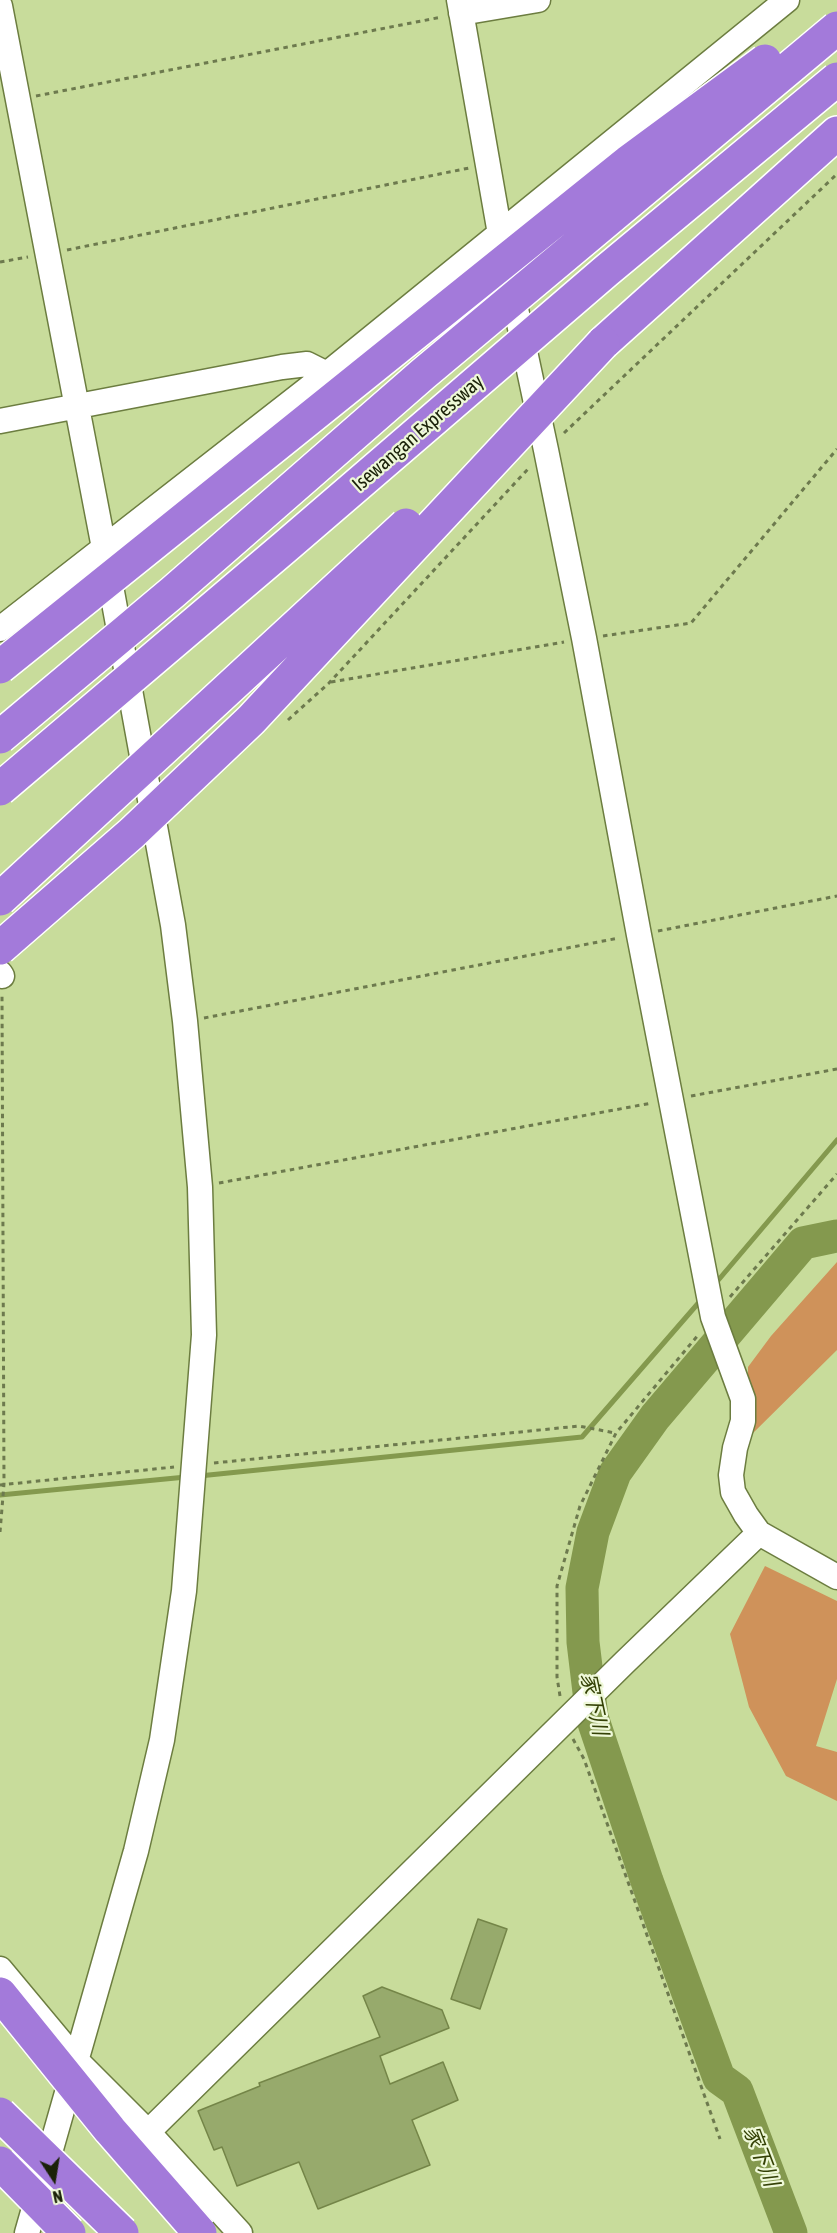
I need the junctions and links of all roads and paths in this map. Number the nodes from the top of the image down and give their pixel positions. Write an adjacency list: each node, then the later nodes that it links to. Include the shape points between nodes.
1 (538, 0): 4 (street)
2 (787, 0): 12 (street)
3 (0, 6): 8 (street)
4 (460, 7): 8 (path); 10 (street)
5 (837, 12): 22 (highway, bridge, via 628,162)
6 (837, 28): 27 (highway, Isewangan Expressway, bridge, via 423,374)
7 (837, 79): 28 (highway, Isewangan Expressway, bridge, via 606,271)
8 (18, 99): 13 (street)
9 (837, 133): 15 (highway)
10 (488, 165): 12 (street); 13 (path)
11 (837, 174): 20 (path)
12 (500, 234): 16 (street); 20 (street)
13 (46, 254): 14 (path); 17 (street)
14 (0, 262)
15 (603, 343): 30 (highway, bridge); 32 (highway, bridge, via 251,720)
16 (327, 374): 17 (street, via 307,364 282,367); 21 (street)
17 (76, 406): 18 (street); 21 (street)
18 (0, 421)
19 (837, 449): 24 (path, via 691,623)
20 (546, 450): 24 (street); 24 (path, via 329,683)
21 (104, 548): 23 (street); 33 (street, via 173,925)
22 (72, 607): 25 (highway, bridge); 26 (highway, bridge)
23 (0, 629)
24 (584, 638): 31 (street)
25 (0, 653)
26 (0, 667)
27 (0, 737)
28 (0, 789)
29 (837, 896): 31 (path)
30 (0, 899)
31 (639, 935): 33 (path); 35 (street)
32 (1, 966): 41 (path)
33 (185, 1021): 37 (street)
34 (837, 1069): 35 (path)
35 (670, 1099): 37 (path); 38 (street)
36 (837, 1174): 38 (path)
37 (200, 1187): 40 (street, via 204,1335)
38 (713, 1317): 39 (path); 43 (street, via 743,1399 743,1421 731,1475 733,1492)
39 (616, 1433): 40 (path, via 579,1426); 45 (path, via 580,1506 557,1586 557,1677)
40 (195, 1465): 41 (path); 49 (street, via 184,1591 162,1740 135,1851)
41 (2, 1485): 42 (path)
42 (0, 1532)
43 (759, 1533): 44 (street); 45 (street)
44 (837, 1577)
45 (564, 1722): 51 (street); 52 (path, via 584,1759)
46 (0, 1969): 49 (street)
47 (0, 1994): 58 (highway, bridge)
48 (0, 2031): 57 (highway, via 114,2163)
49 (75, 2059): 51 (street); 54 (street)
50 (0, 2114): 56 (highway, bridge)
51 (148, 2132): 59 (street)
52 (720, 2139)
53 (0, 2163): 55 (highway, bridge)
54 (27, 2233)
55 (69, 2233)
56 (122, 2233)
57 (184, 2233)
58 (200, 2233)
59 (240, 2233)

